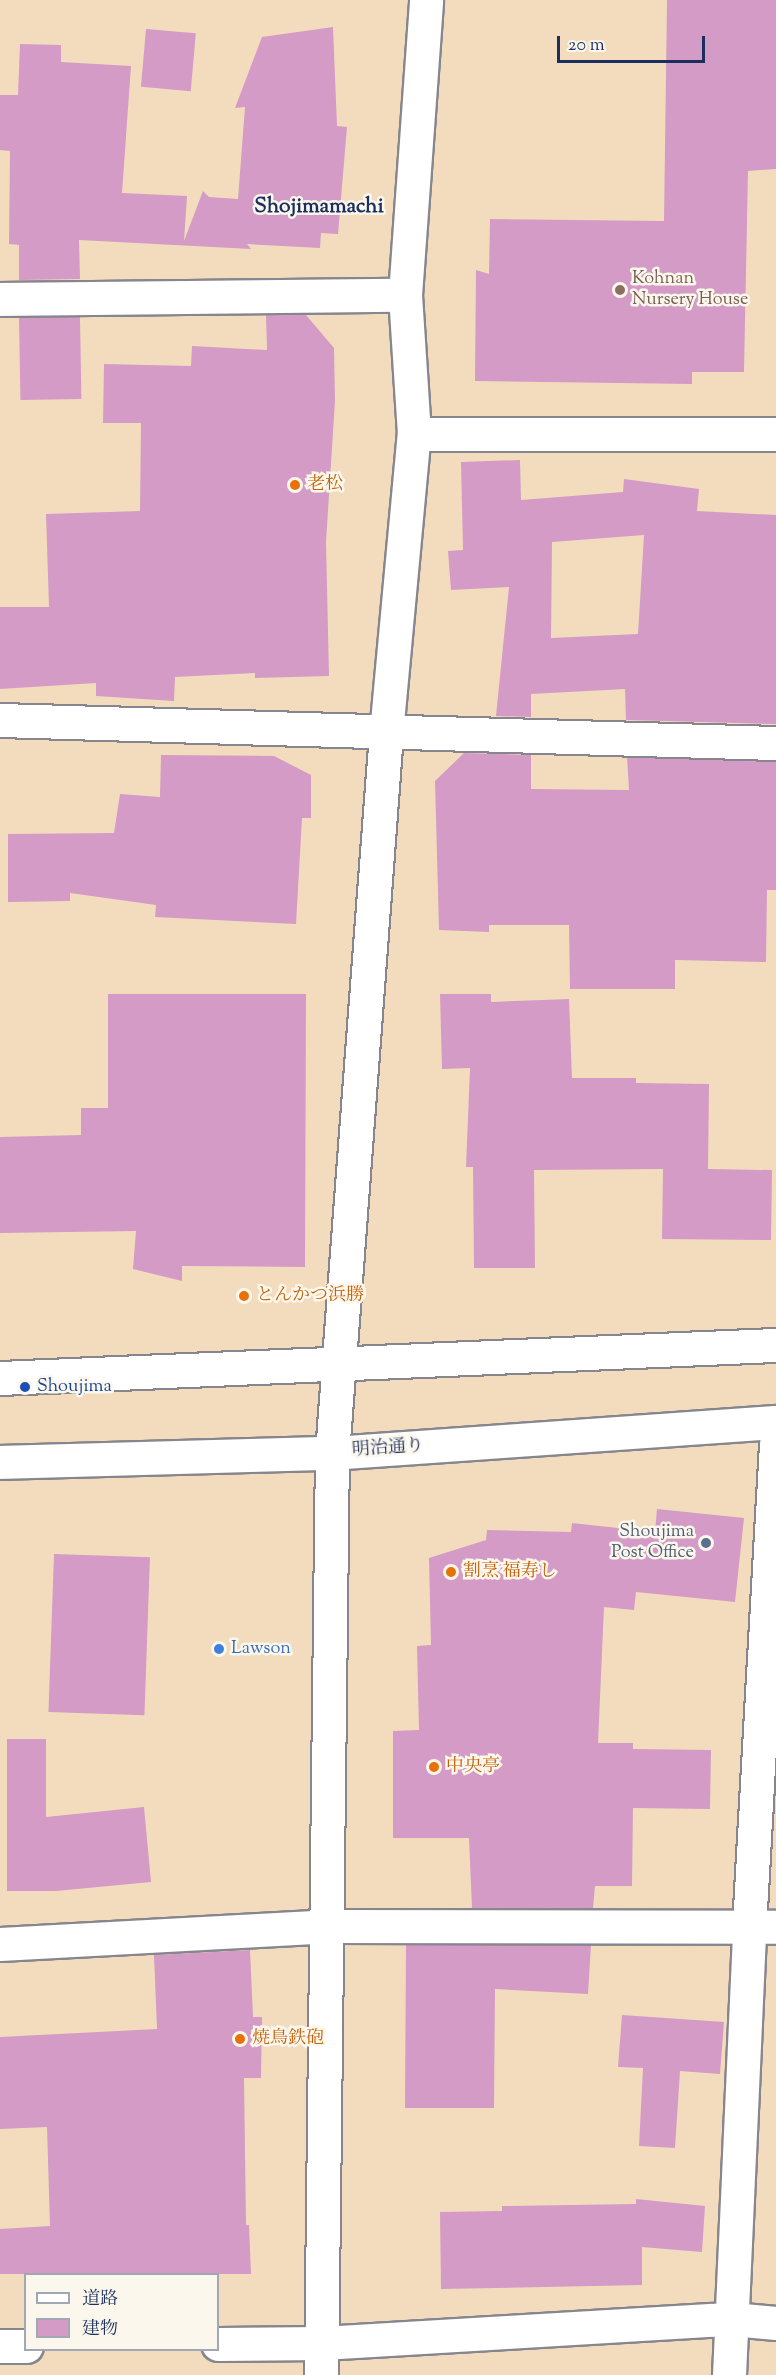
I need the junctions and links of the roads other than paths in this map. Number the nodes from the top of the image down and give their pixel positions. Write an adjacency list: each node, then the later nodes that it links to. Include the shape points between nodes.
1 (426, 0): 2 (street)
2 (405, 295): 3 (street); 4 (street)
3 (0, 298)
4 (414, 434): 5 (street); 7 (street)
5 (776, 434)
6 (0, 720): 7 (street)
7 (386, 733): 8 (street); 10 (street)
8 (776, 743)
9 (776, 1345): 10 (street)
10 (339, 1362): 11 (street); 14 (street)
11 (0, 1378)
12 (776, 1422): 14 (street, 明治通り)
13 (776, 1445): 17 (street)
14 (332, 1453): 15 (street, 明治通り); 16 (street)
15 (0, 1462)
16 (328, 1926): 17 (street); 18 (street); 21 (street)
17 (763, 1927): 19 (street)
18 (0, 1944)
19 (732, 2319): 20 (street); 21 (street); 26 (street)
20 (776, 2323)
21 (322, 2343): 22 (street); 25 (street)
22 (219, 2344)
23 (0, 2346): 24 (street)
24 (24, 2346)
25 (321, 2375)
26 (729, 2375)

